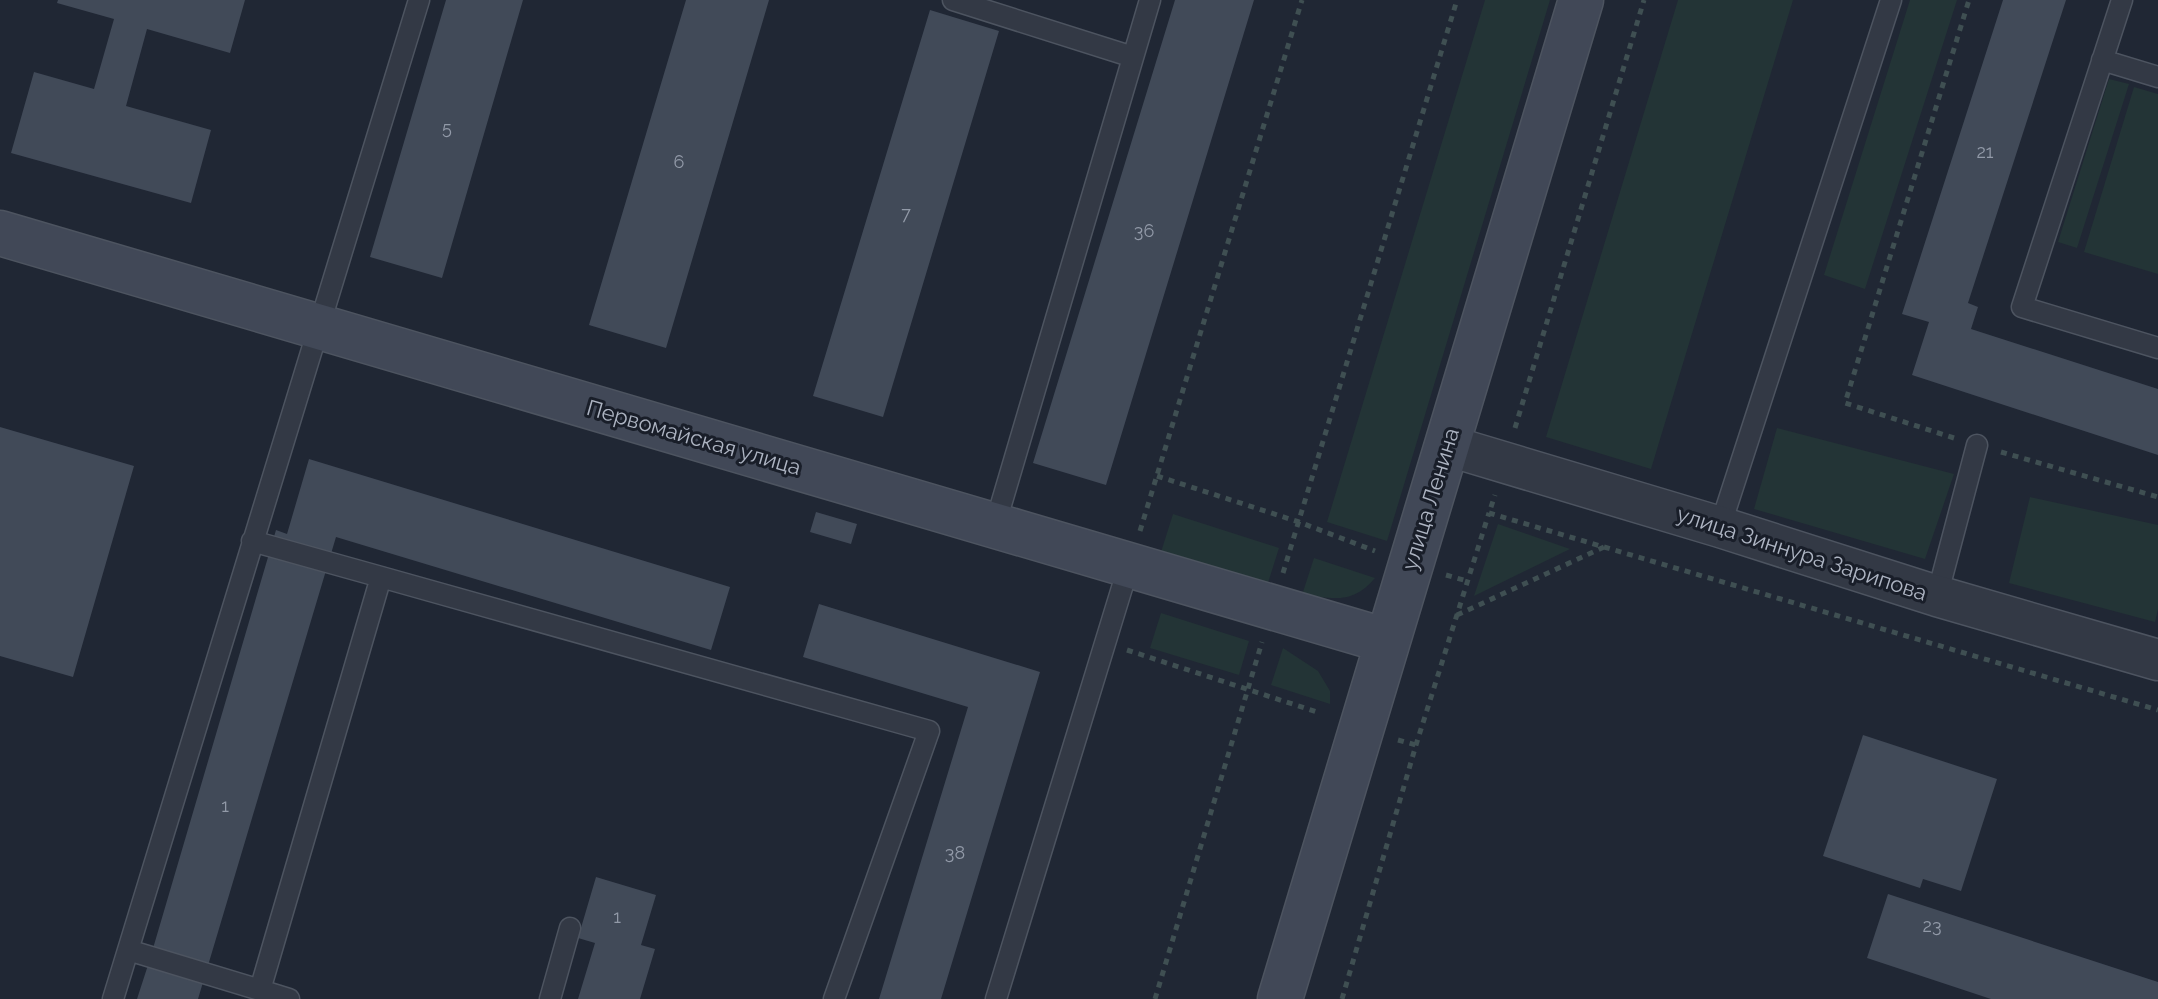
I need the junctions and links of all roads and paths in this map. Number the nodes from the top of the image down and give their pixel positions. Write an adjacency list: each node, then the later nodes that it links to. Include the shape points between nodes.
1 (419, 0): 15 (lane)
2 (953, 0): 11 (lane)
3 (1150, 0): 11 (lane)
4 (1302, 0): 20 (path)
5 (1457, 0): 23 (path)
6 (1581, 0): 17 (street, улица Ленина)
7 (1644, 0): 19 (path)
8 (1891, 0): 25 (lane)
9 (1969, 0): 18 (path, via 1845,403)
10 (2122, 0): 12 (lane)
11 (1133, 57): 24 (lane)
12 (2102, 60): 13 (lane); 16 (lane, via 2022,307)
13 (2158, 77)
14 (0, 233): 15 (street, Первомайская улица)
15 (318, 326): 24 (street, Первомайская улица); 26 (lane)
16 (2158, 348)
17 (1446, 445): 19 (street, улица Зиннура Зарипова); 37 (street, улица Ленина)
18 (1977, 445): 21 (path); 34 (lane)
19 (1505, 463): 22 (path); 25 (street, улица Зиннура Зарипова)
20 (1157, 476): 23 (path); 29 (path)
21 (2158, 497)
22 (1489, 513): 27 (path); 33 (path)
23 (1299, 522): 28 (path); 31 (path)
24 (995, 525): 29 (street, Первомайская улица)
25 (1720, 527): 34 (street, улица Зиннура Зарипова)
26 (252, 541): 32 (lane); 46 (lane)
27 (1604, 547): 35 (path); 41 (path)
28 (1385, 554)
29 (1129, 565): 37 (street, Первомайская улица); 38 (lane)
30 (1445, 575): 33 (path)
31 (1282, 576)
32 (381, 577): 47 (lane); 51 (lane, via 929,731)
33 (1467, 582): 35 (path)
34 (1937, 596): 39 (street, улица Зиннура Зарипова)
35 (1457, 615): 44 (path)
36 (1266, 629): 40 (path)
37 (1387, 641): 54 (street, улица Ленина)
38 (1105, 643): 40 (path); 52 (lane)
39 (2158, 660)
40 (1248, 690): 42 (path); 53 (path)
41 (2158, 710)
42 (1320, 713)
43 (1397, 739): 44 (path)
44 (1416, 745): 55 (path)
45 (570, 928): 50 (lane)
46 (128, 950): 47 (lane); 48 (lane)
47 (260, 990): 49 (lane)
48 (113, 999)
49 (289, 999)
50 (550, 999)
51 (834, 999)
52 (996, 999)
53 (1155, 999)
54 (1280, 999)
55 (1342, 999)

